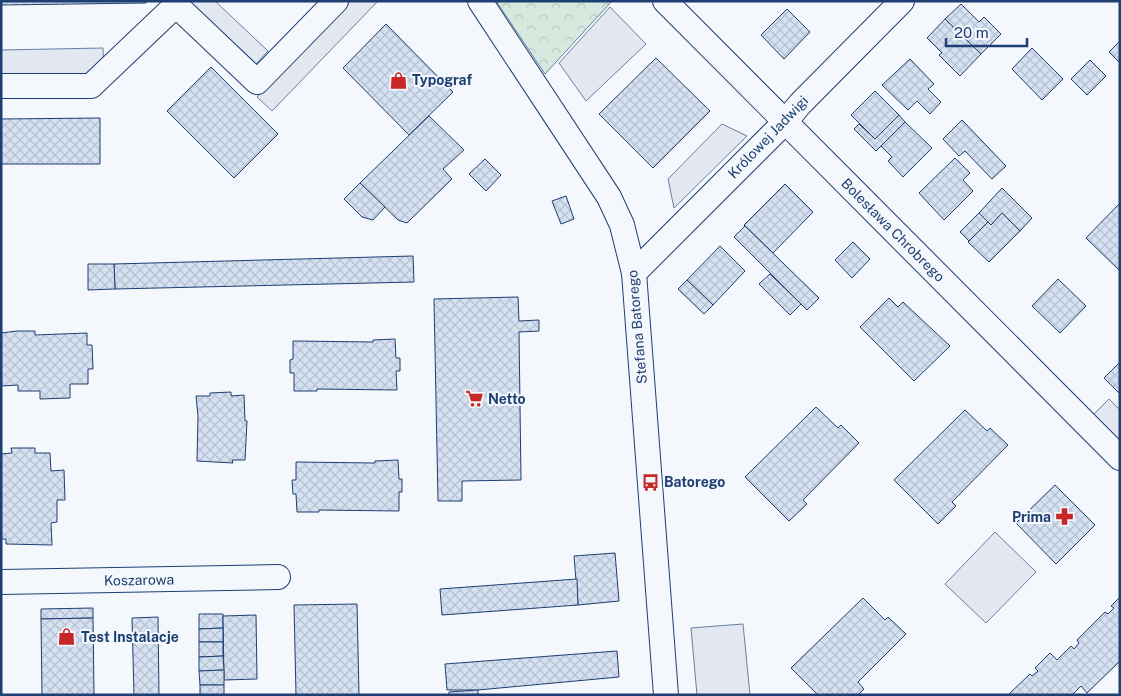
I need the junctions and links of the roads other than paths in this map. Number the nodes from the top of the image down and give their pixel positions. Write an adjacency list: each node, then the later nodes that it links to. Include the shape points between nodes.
1 (336, 1): 5 (street, via 257,82)
2 (480, 1): 8 (street, Stefana Batorego, via 609,197 622,225)
3 (665, 1): 7 (street, Bolesława Chrobrego)
4 (902, 1): 7 (street, Królowej Jadwigi)
5 (176, 3): 6 (street, via 91,86)
6 (1, 86)
7 (786, 122): 8 (street, Królowej Jadwigi); 9 (street, Bolesława Chrobrego)
8 (634, 272): 12 (street, Stefana Batorego)
9 (1120, 458)
10 (278, 577): 11 (street, Koszarowa)
11 (1, 582)
12 (666, 695)

